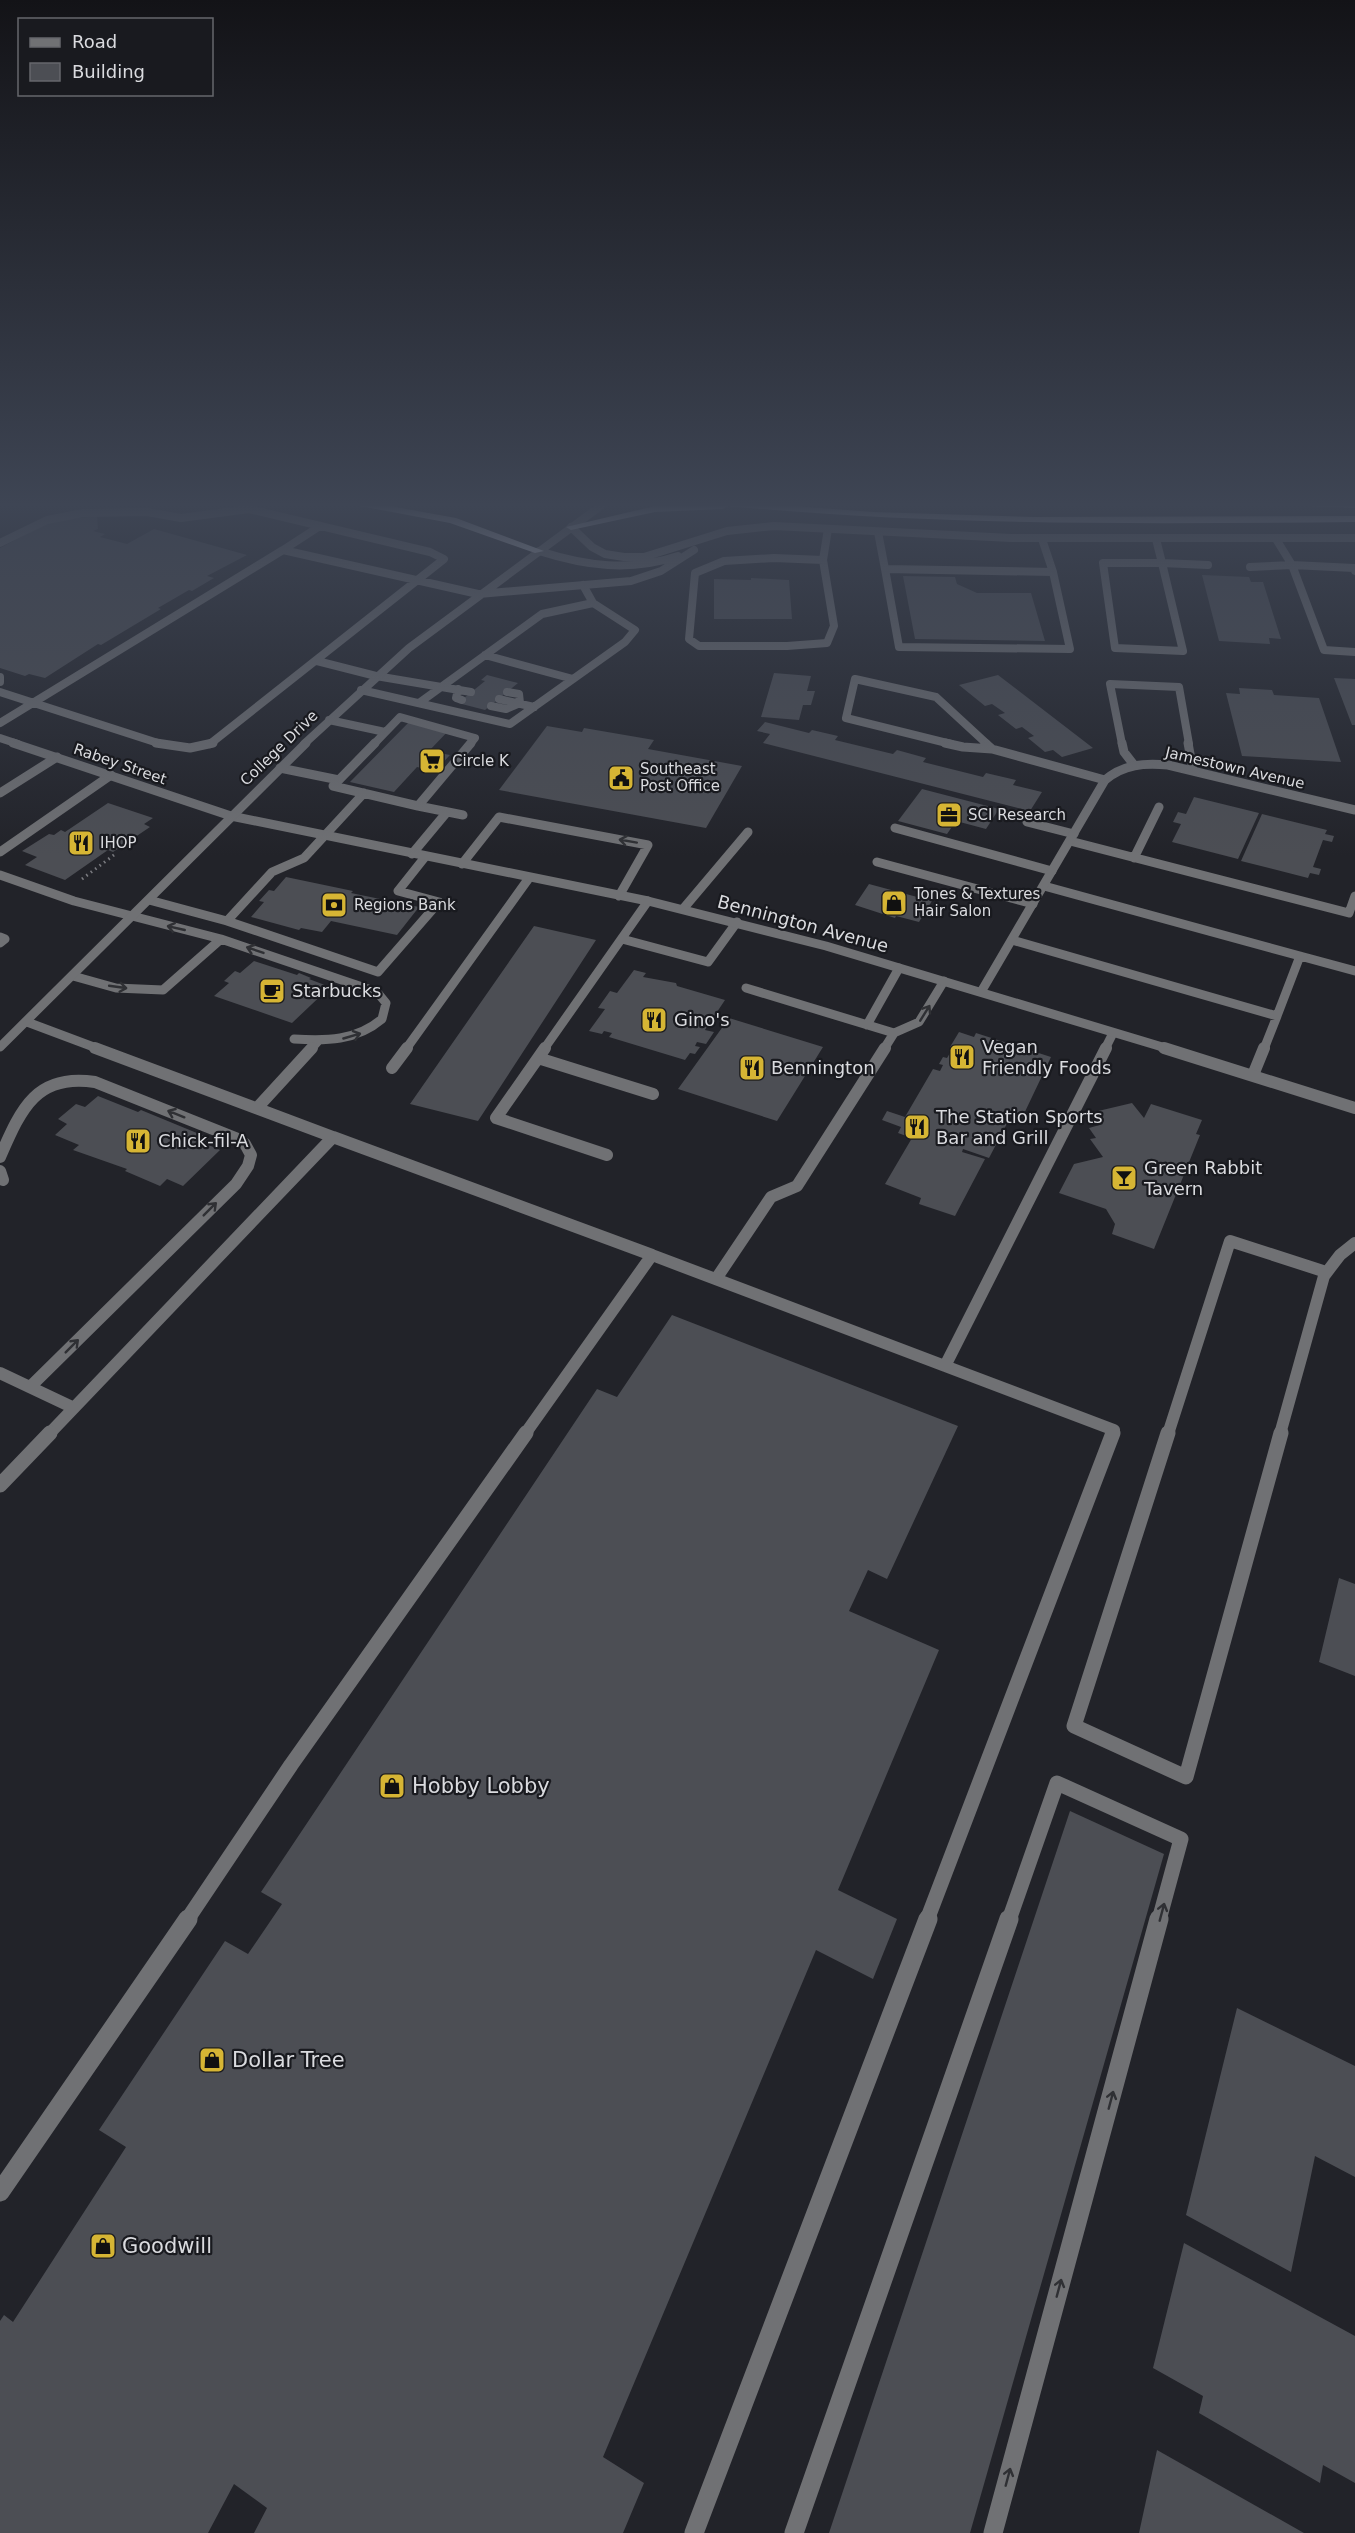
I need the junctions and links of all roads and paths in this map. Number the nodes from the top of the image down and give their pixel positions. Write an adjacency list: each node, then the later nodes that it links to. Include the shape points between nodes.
1 (168, 620): 29 (street)
2 (367, 620): 15 (street)
3 (445, 620): 16 (street, College Drive)
4 (534, 620): 14 (street)
5 (620, 620): 18 (street, via 635,630 625,642)
6 (691, 620): 7 (street, via 689,639 699,646 787,646 827,644)
7 (833, 620)
8 (894, 620): 9 (street, via 898,647 1070,649)
9 (1064, 620)
10 (1111, 620): 11 (street, via 1115,648 1183,651)
11 (1176, 620)
12 (1313, 620): 13 (street, via 1324,650)
13 (1355, 652)
14 (486, 655): 18 (street); 21 (street)
15 (317, 661): 16 (street); 29 (street, via 212,743 191,749 167,746)
16 (376, 676): 21 (street); 23 (street, College Drive)
17 (0, 677): 19 (street)
18 (573, 679): 33 (street)
19 (0, 682)
20 (478, 685): 22 (street)
21 (440, 688): 22 (street); 30 (street)
22 (458, 689): 25 (street); 28 (street, via 456,698)
23 (361, 690): 30 (street); 34 (street, College Drive)
24 (0, 692): 29 (street)
25 (471, 692)
26 (507, 692): 31 (street, via 519,694)
27 (499, 699): 31 (street)
28 (462, 700)
29 (33, 703): 35 (street)
30 (418, 703): 33 (street, via 510,724)
31 (520, 703): 32 (street, via 506,709); 33 (street)
32 (491, 706)
33 (534, 707)
34 (329, 720): 36 (street); 41 (street, College Drive)
35 (0, 723)
36 (385, 732): 44 (street); 48 (street, via 400,717 475,738)
37 (0, 738): 39 (street, Rabey Street)
38 (992, 749): 38 (street, via 963,747 846,718 855,679 936,697); 45 (street)
39 (57, 757): 43 (street, Rabey Street); 46 (street)
40 (1134, 765): 42 (street, Jamestown Avenue); 42 (street, via 1124,752 1110,684 1179,687); 45 (street, Jamestown Avenue, via 1112,773)
41 (280, 768): 44 (street); 53 (street, College Drive)
42 (1193, 770): 50 (street, Jamestown Avenue)
43 (111, 775): 53 (street, Rabey Street); 59 (street)
44 (339, 780): 47 (street, via 333,786)
45 (1106, 780): 58 (street)
46 (0, 793)
47 (363, 793): 48 (street); 57 (street)
48 (418, 806): 51 (street)
49 (1158, 807): 63 (street)
50 (1355, 810)
51 (447, 812): 52 (street); 60 (street)
52 (463, 815)
53 (231, 816): 57 (street, Bennington Avenue); 73 (street, College Drive)
54 (1027, 822): 58 (street)
55 (895, 828): 66 (street)
56 (748, 832): 76 (street)
57 (325, 836): 60 (street, Bennington Avenue); 78 (street, via 304,858 272,872)
58 (1072, 838): 63 (street); 66 (street)
59 (0, 852)
60 (412, 854): 62 (street, Bennington Avenue)
61 (114, 855): 69 (path)
62 (425, 857): 65 (street, Bennington Avenue); 78 (street, via 398,891 439,902 378,972)
63 (1134, 858): 72 (street, via 1349,913)
64 (877, 861): 75 (street)
65 (462, 864): 68 (street, Bennington Avenue); 71 (street, one-way to 65, via 648,844 499,817)
66 (1052, 871): 70 (street)
67 (0, 875): 77 (street)
68 (529, 878): 71 (street, Bennington Avenue); 101 (street)
69 (79, 881)
70 (1044, 886): 75 (street); 85 (street)
71 (619, 896): 74 (street, Bennington Avenue)
72 (1355, 896)
73 (149, 900): 77 (street, College Drive); 78 (street)
74 (648, 901): 76 (street, Bennington Avenue); 82 (street)
75 (1033, 904): 83 (street)
76 (683, 909): 79 (street, Bennington Avenue)
77 (132, 918): 81 (street, one-way to 77); 88 (street, College Drive)
78 (227, 921)
79 (737, 922): 82 (street, via 708,962); 86 (street, Bennington Avenue)
80 (0, 937): 84 (street, via 5,939)
81 (221, 939): 88 (street, one-way to 81, via 116,987 164,990); 98 (street, one-way to 81, via 341,1039 376,1025 385,1012 383,996)
82 (622, 939): 100 (street)
83 (1012, 940): 91 (street); 92 (street)
84 (0, 943)
85 (1300, 956): 87 (street); 92 (street)
86 (899, 968): 89 (street, Bennington Avenue); 94 (street)
87 (1355, 971)
88 (73, 976): 93 (street, College Drive)
89 (944, 981): 91 (street, Bennington Avenue); 95 (street, one-way to 89, via 919,1022)
90 (746, 988): 94 (street)
91 (981, 992): 96 (street, Bennington Avenue)
92 (1276, 1016): 102 (street)
93 (27, 1022): 99 (street, College Drive); 104 (street)
94 (867, 1025): 95 (street)
95 (894, 1033): 112 (street, via 797,1186 771,1197)
96 (1113, 1033): 102 (street, Bennington Avenue); 113 (street)
97 (294, 1039): 98 (street)
98 (319, 1040): 104 (street)
99 (0, 1047)
100 (538, 1058): 103 (street); 107 (street, via 496,1118)
101 (392, 1068)
102 (1252, 1075): 105 (street, Bennington Avenue)
103 (653, 1094)
104 (256, 1108): 106 (street)
105 (1355, 1108)
106 (333, 1137): 110 (street); 116 (street)
107 (607, 1155)
108 (0, 1157): 115 (street, one-way to 108, via 236,1184 247,1171 251,1158 247,1144 238,1139 95,1082 74,1078 54,1083 25,1106)
109 (1355, 1243): 111 (street)
110 (652, 1255): 112 (street); 118 (street, via 291,1765)
111 (1326, 1272): 111 (street, via 1324,1276 1186,1777 1074,1726 1230,1241)
112 (716, 1279): 113 (street)
113 (945, 1366): 119 (street, via 1114,1430)
114 (0, 1373): 115 (street)
115 (30, 1387): 116 (street)
116 (74, 1408): 117 (street)
117 (3, 1477)
118 (0, 2192)
119 (694, 2533)
120 (794, 2533): 121 (street, one-way to 120, via 1181,1839 1057,1783)
121 (993, 2533)

